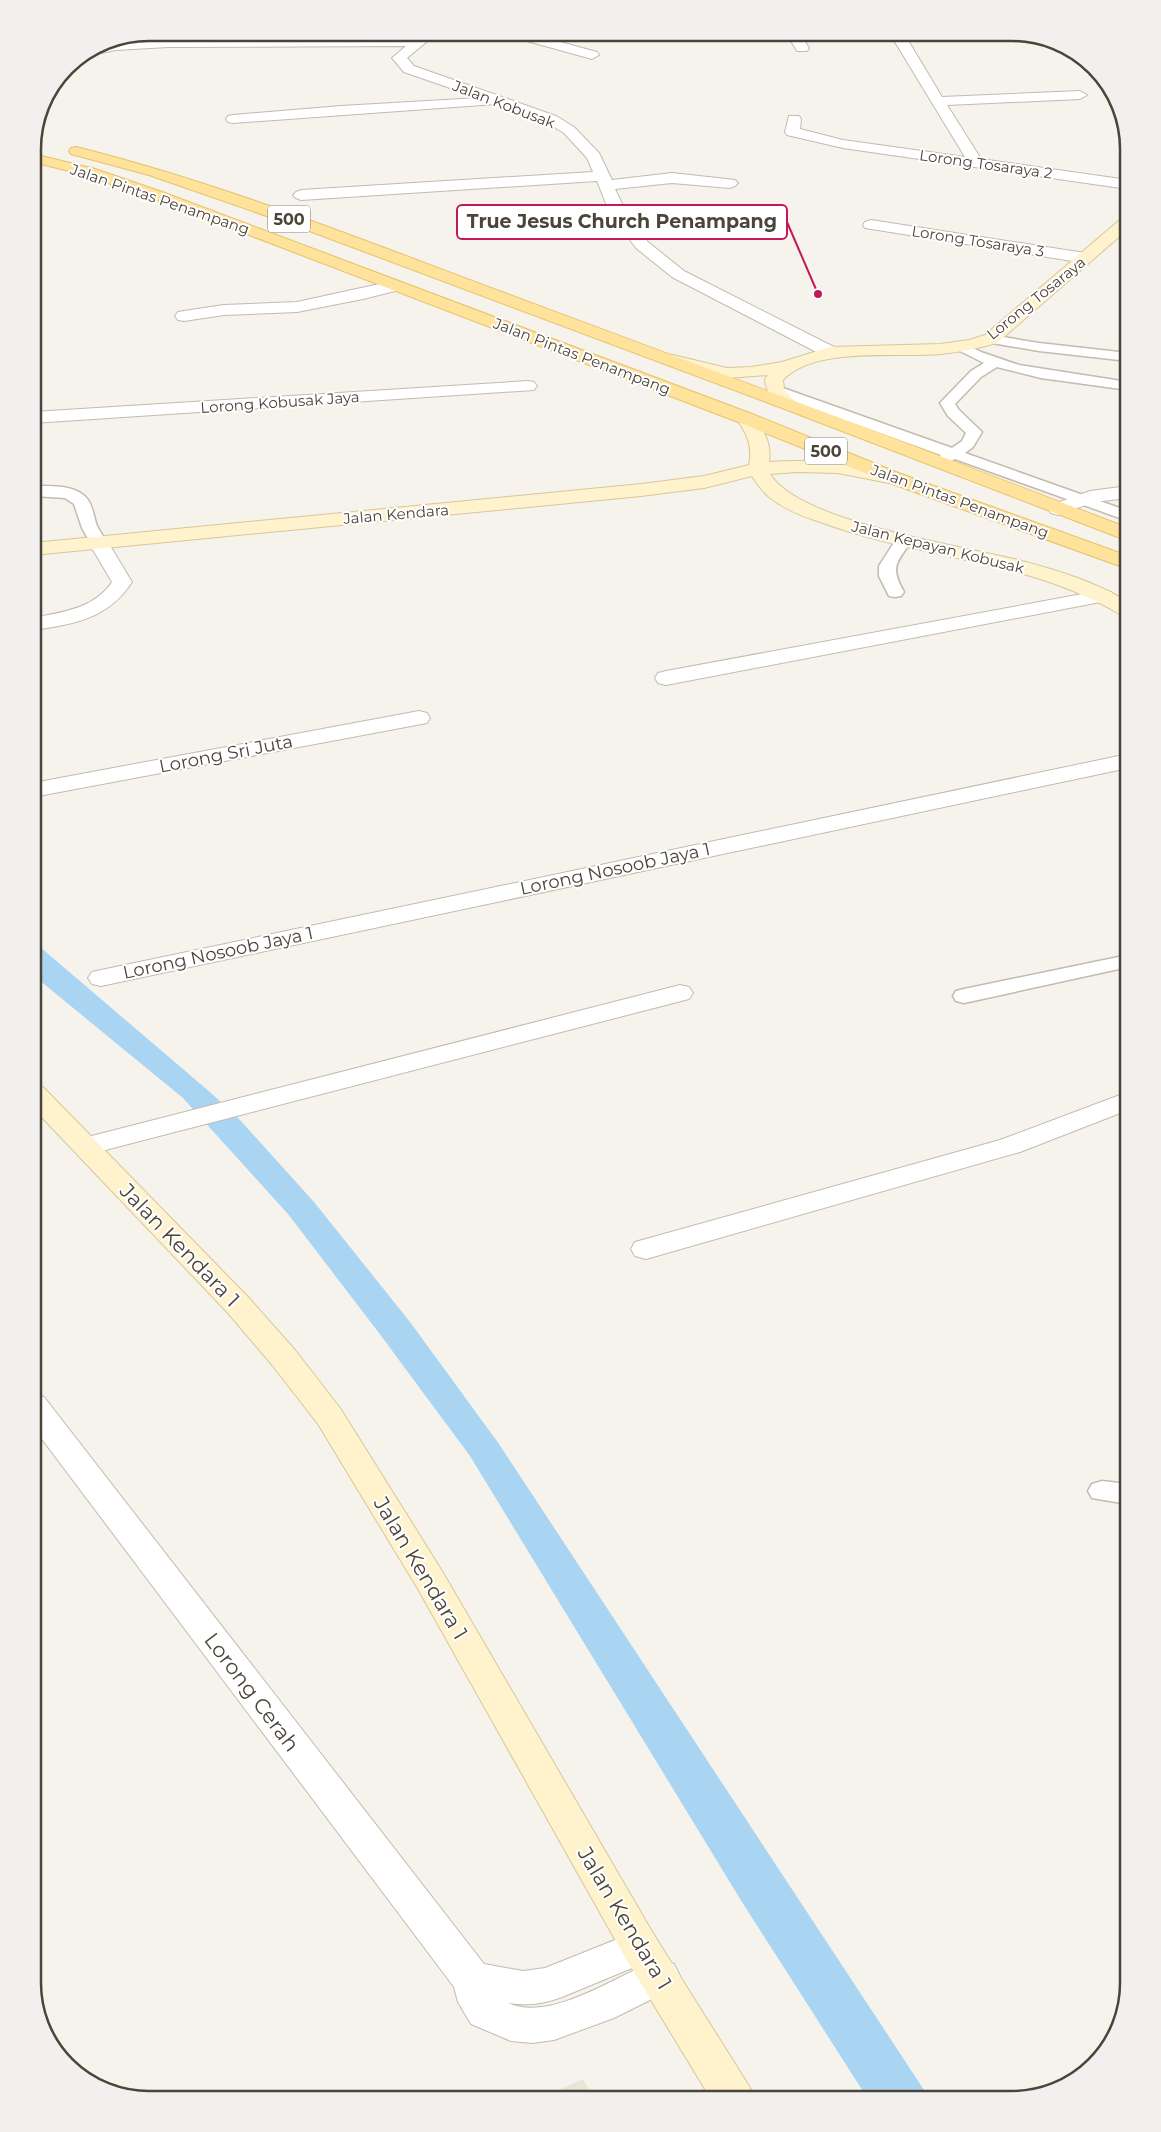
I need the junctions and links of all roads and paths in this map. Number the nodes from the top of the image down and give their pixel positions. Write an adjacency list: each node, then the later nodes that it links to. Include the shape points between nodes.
1 (542, 41): 7 (street)
2 (798, 41): 6 (street)
3 (901, 41): 10 (street)
4 (418, 42): 5 (street); 9 (street, Jalan Kobusak, via 399,58 409,69)
5 (118, 46)
6 (802, 48)
7 (592, 55)
8 (1080, 95): 10 (street)
9 (504, 101): 12 (street); 16 (street, Jalan Kobusak, via 551,119 569,130 594,156)
10 (937, 101): 15 (street)
11 (794, 118): 15 (street, Lorong Tosaraya 2, via 792,132 843,144)
12 (233, 119)
13 (60, 147): 29 (main road, Jalan Pintas Penampang / 500, via 205,189)
14 (41, 160): 23 (main road, Jalan Pintas Penampang / 500, via 90,172 160,196)
15 (976, 163): 17 (street, Lorong Tosaraya 2)
16 (604, 180): 18 (street, via 672,178); 19 (street); 27 (street, Jalan Kobusak, via 617,211 642,245 678,274)
17 (1120, 183)
18 (731, 184)
19 (301, 195)
20 (871, 225): 22 (street, Lorong Tosaraya 3)
21 (1120, 228): 22 (street, Lorong Tosaraya)
22 (1085, 258): 25 (street, Lorong Tosaraya)
23 (394, 286): 24 (street, via 297,307 224,310); 37 (main road, Jalan Pintas Penampang / 500)
24 (184, 316)
25 (991, 339): 26 (street, Lorong Tosaraya); 28 (lane)
26 (962, 346): 27 (street, Lorong Tosaraya); 30 (lane, via 971,354)
27 (830, 352): 31 (street, Lorong Tosaraya)
28 (1120, 356)
29 (669, 359): 31 (street, Lorong Tosaraya, via 727,373); 35 (main road, Jalan Pintas Penampang / 500)
30 (995, 362): 32 (lane); 38 (lane, via 976,374 947,403 974,432 968,444)
31 (785, 367): 34 (street, via 774,379)
32 (1120, 385)
33 (528, 386): 36 (street, Lorong Kobusak Jaya)
34 (775, 390): 35 (street); 38 (lane)
35 (788, 404): 38 (main road, Jalan Pintas Penampang / 500)
36 (41, 417)
37 (745, 418): 39 (street, via 760,442); 40 (main road, Jalan Pintas Penampang / 500)
38 (947, 458): 43 (lane); 44 (main road, Jalan Pintas Penampang / 500)
39 (758, 469): 40 (street, via 838,467); 47 (street, Jalan Kendara, via 704,482 624,492); 48 (street, Jalan Kepayan Kobusak, via 775,493 789,502 839,523)
40 (894, 478): 50 (main road, Jalan Pintas Penampang / 500)
41 (41, 491): 47 (lane, via 70,494 81,502)
42 (1120, 493): 43 (street)
43 (1083, 499): 44 (street); 45 (lane)
44 (1058, 509): 46 (main road, Jalan Pintas Penampang / 500)
45 (1120, 513)
46 (1120, 532)
47 (98, 542): 49 (street, Jalan Kendara); 54 (street, via 122,582 116,594 102,605 82,613)
48 (903, 542): 51 (lane, via 886,565 886,576); 52 (street, Jalan Kepayan Kobusak, via 1024,567)
49 (41, 549)
50 (1120, 559)
51 (895, 592)
52 (1104, 596): 53 (street, Jalan Kepayan Kobusak); 55 (street)
53 (1120, 606)
54 (41, 622)
55 (666, 678)
56 (419, 718): 58 (street, Lorong Sri Juta)
57 (1120, 763): 60 (street, Lorong Nosoob Jaya 1)
58 (41, 789)
59 (1120, 963): 62 (lane)
60 (101, 978)
61 (680, 993): 65 (street)
62 (964, 996)
63 (41, 1102): 65 (street, Jalan Kendara 1)
64 (1120, 1103): 66 (street, via 1010,1146)
65 (86, 1146): 70 (street, Jalan Kendara 1, via 238,1305 329,1416 430,1580)
66 (646, 1248)
67 (41, 1415): 70 (street, Lorong Cerah, via 472,1980 482,2008 499,2020 521,2026 545,2026 593,2009)
68 (1102, 1491): 69 (lane)
69 (1120, 1493)
70 (650, 1962): 71 (street, Jalan Kendara 1)
71 (729, 2091)

